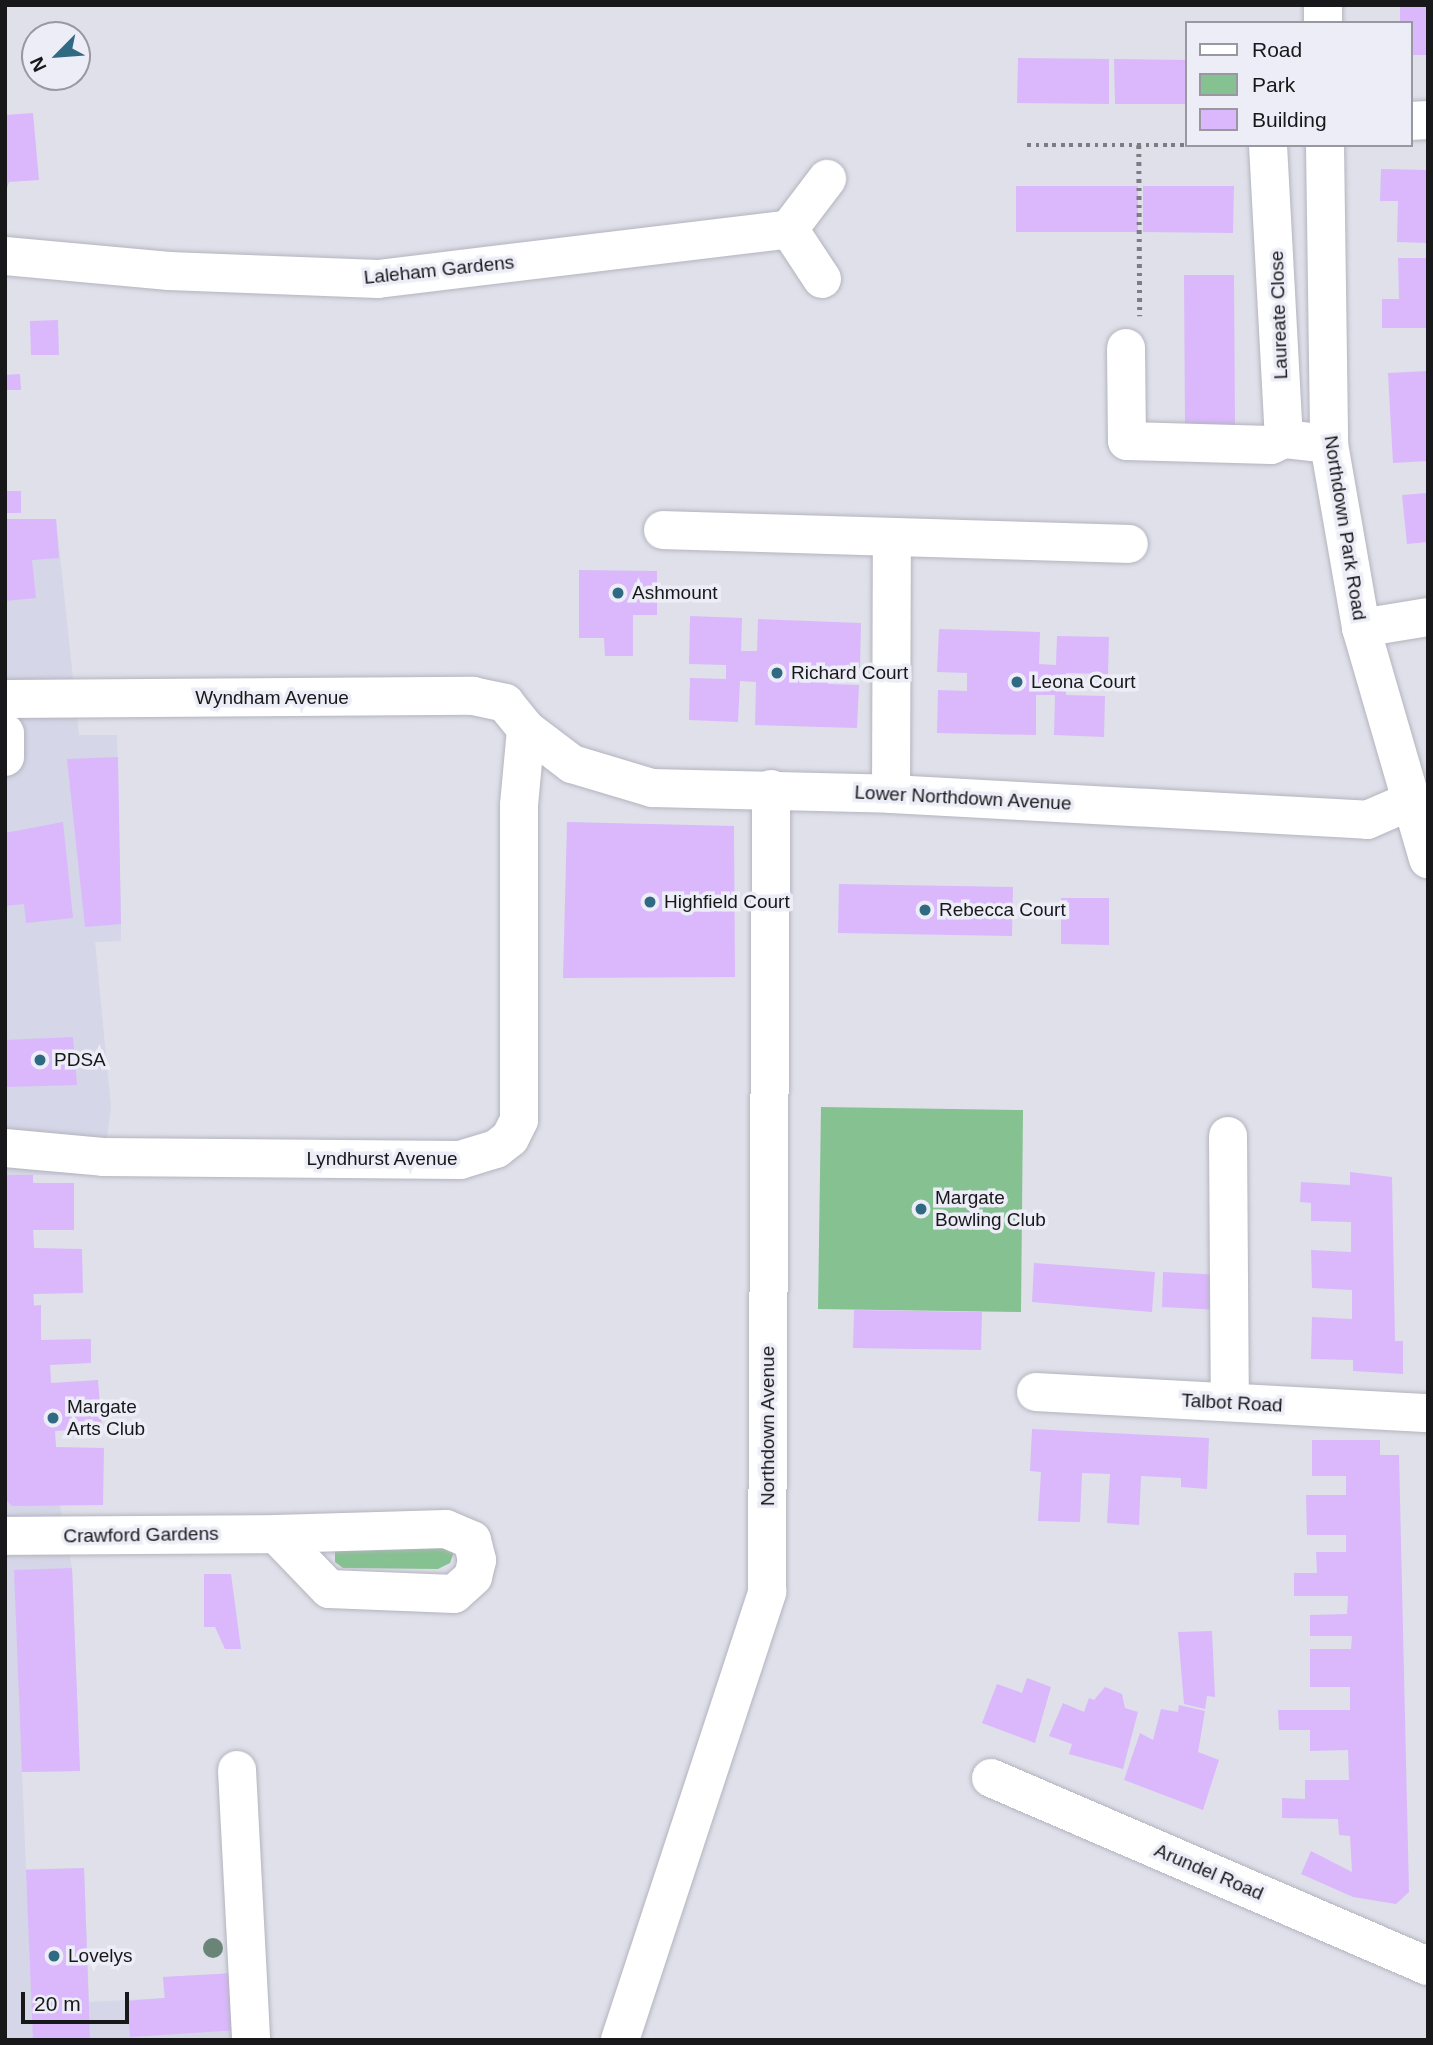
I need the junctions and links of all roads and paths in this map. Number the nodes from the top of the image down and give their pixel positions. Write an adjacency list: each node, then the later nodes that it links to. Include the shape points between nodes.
1 (1027, 145): 2 (path)
2 (1139, 145): 3 (path); 10 (path, via 1140,341)
3 (1184, 145)
4 (1268, 147): 11 (street, Laureate Close)
5 (1325, 147): 12 (street, Northdown Park Road)
6 (827, 179): 7 (street)
7 (789, 229): 8 (street, Laleham Gardens, via 378,279 169,271); 9 (street)
8 (5, 256)
9 (822, 279)
10 (1126, 348): 11 (street, via 1127,441 1271,445)
11 (1284, 439): 12 (street)
12 (1329, 444): 17 (street, Northdown Park Road)
13 (663, 530): 14 (street)
14 (892, 540): 15 (street); 23 (street)
15 (1129, 544)
16 (1428, 617): 17 (street)
17 (1361, 628): 24 (street, Northdown Park Road)
18 (5, 699): 19 (street, Wyndham Avenue, via 473,696 505,704)
19 (526, 729): 22 (street, Lower Northdown Avenue, via 572,764 601,776 652,788); 27 (street, Lyndhurst Avenue, via 519,805 519,1119 510,1138 496,1149 460,1160 103,1157)
20 (5, 733): 21 (street)
21 (5, 757)
22 (771, 789): 23 (street, Lower Northdown Avenue); 37 (street, Northdown Avenue, via 767,1592)
23 (891, 794): 24 (street, Lower Northdown Avenue, via 1367,820)
24 (1411, 801): 25 (street, Northdown Park Road)
25 (1428, 859)
26 (1228, 1136): 29 (street)
27 (5, 1148)
28 (1036, 1392): 29 (street, Talbot Road)
29 (1230, 1402): 30 (street, Talbot Road)
30 (1428, 1413)
31 (276, 1534): 32 (street, Crawford Gardens)
32 (5, 1536)
33 (237, 1770): 36 (street)
34 (991, 1778): 35 (street, Arundel Road)
35 (1428, 1966)
36 (251, 2040)
37 (620, 2040)

